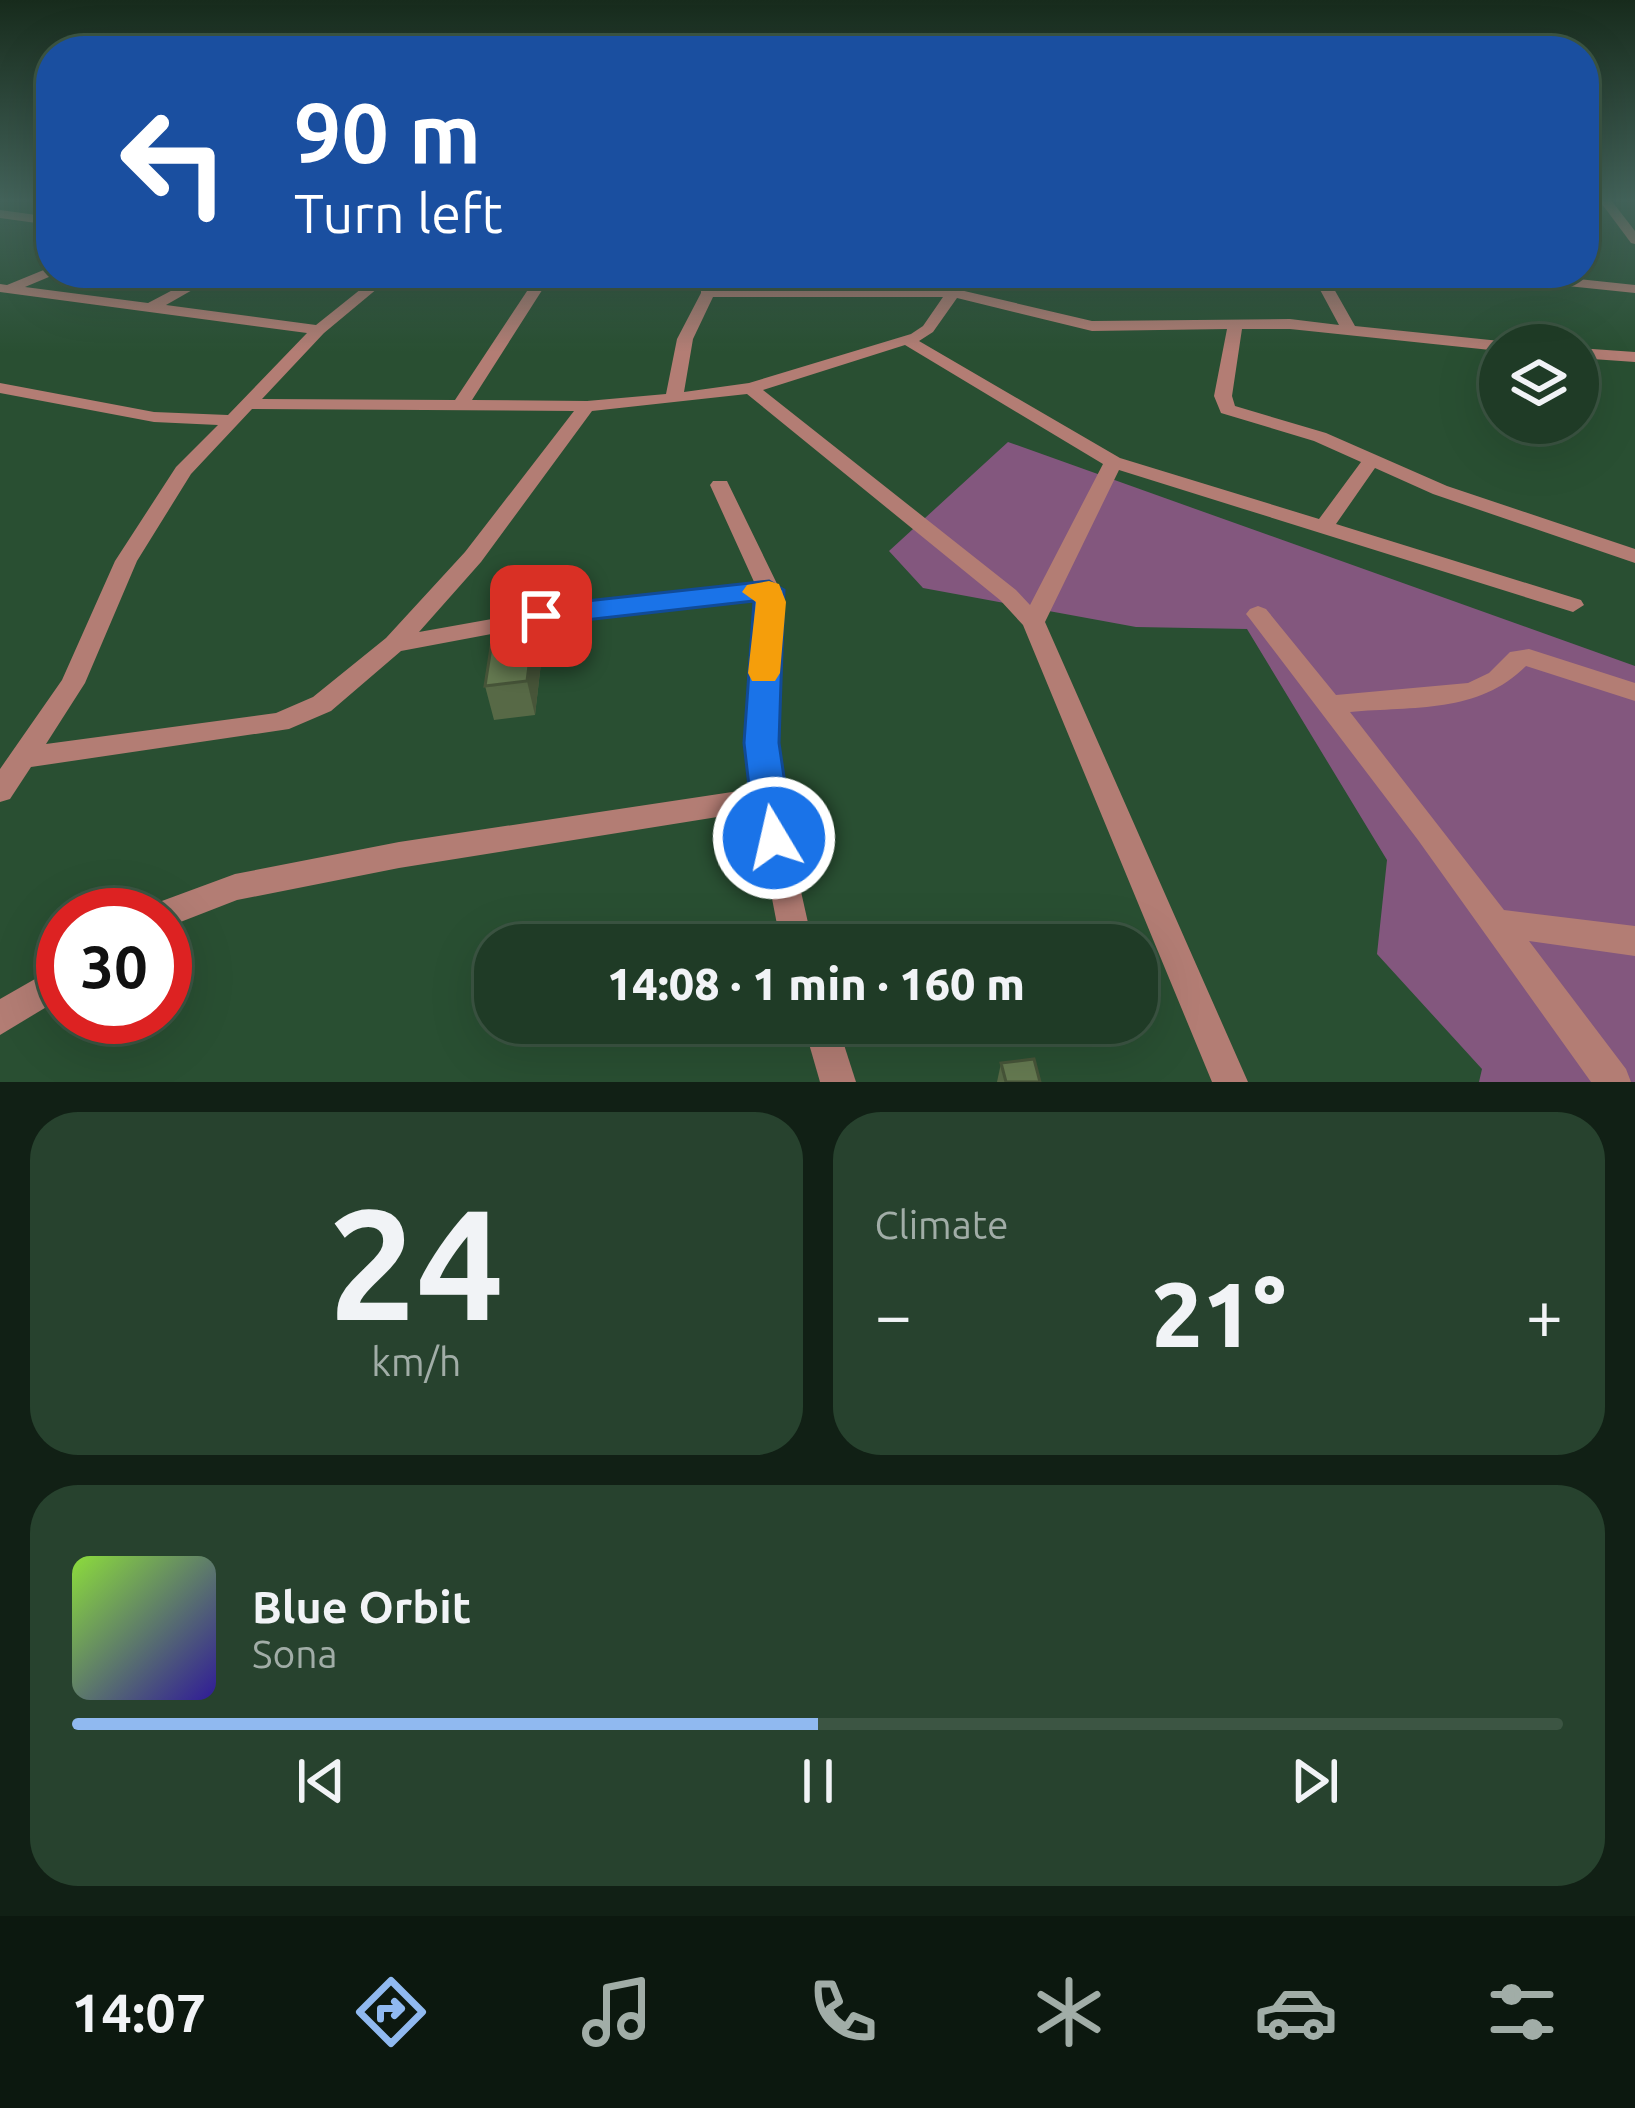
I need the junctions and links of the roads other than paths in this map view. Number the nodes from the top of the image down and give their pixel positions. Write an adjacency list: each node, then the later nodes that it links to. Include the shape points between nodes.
1 (36, 277): 10 (street)
2 (1599, 286): 3 (street)
3 (1611, 287): 11 (street); 15 (street)
4 (187, 288): 14 (street)
5 (371, 288): 18 (street)
6 (536, 288): 26 (street)
7 (708, 288): 12 (street)
8 (953, 288): 13 (street)
9 (1326, 288): 17 (street)
10 (2, 290): 14 (street)
11 (1635, 290)
12 (708, 293): 13 (street); 25 (street, via 685,339)
13 (953, 293): 16 (street, via 1092,326); 19 (street, via 928,329)
14 (149, 308): 18 (street)
15 (1635, 308)
16 (1235, 324): 17 (street); 29 (street, via 1223,405)
17 (1349, 328): 20 (street)
18 (319, 330): 28 (street)
19 (905, 339): 24 (street); 30 (street)
20 (1479, 343)
21 (1599, 354): 22 (street)
22 (1635, 357)
23 (0, 388): 28 (street, via 154,417)
24 (751, 388): 25 (street); 37 (street)
25 (674, 398): 27 (street)
26 (461, 404): 27 (street); 28 (street)
27 (587, 406): 38 (street, via 473,557)
28 (239, 412): 41 (street, via 148,521 73,683)
29 (1372, 460): 32 (street); 33 (street)
30 (1113, 462): 32 (street); 37 (street)
31 (720, 485): 34 (street)
32 (1324, 526): 35 (street)
33 (1635, 556)
34 (769, 590): 38 (street, via 586,609); 43 (street)
35 (1573, 605)
36 (1258, 614): 40 (street)
37 (1033, 622): 52 (street)
38 (394, 644): 41 (street, via 322,704 280,722)
39 (1635, 692): 40 (street, via 1519,658 1472,692)
40 (1329, 704): 45 (street)
41 (26, 757): 42 (street)
42 (0, 791)
43 (766, 798): 44 (street, via 375,860 235,887); 46 (street)
44 (192, 903)
45 (1497, 922): 47 (street); 53 (street)
46 (792, 924)
47 (1635, 941)
48 (36, 996): 49 (street)
49 (0, 1018)
50 (826, 1044): 51 (street)
51 (838, 1082)
52 (1230, 1082)
53 (1613, 1082)

